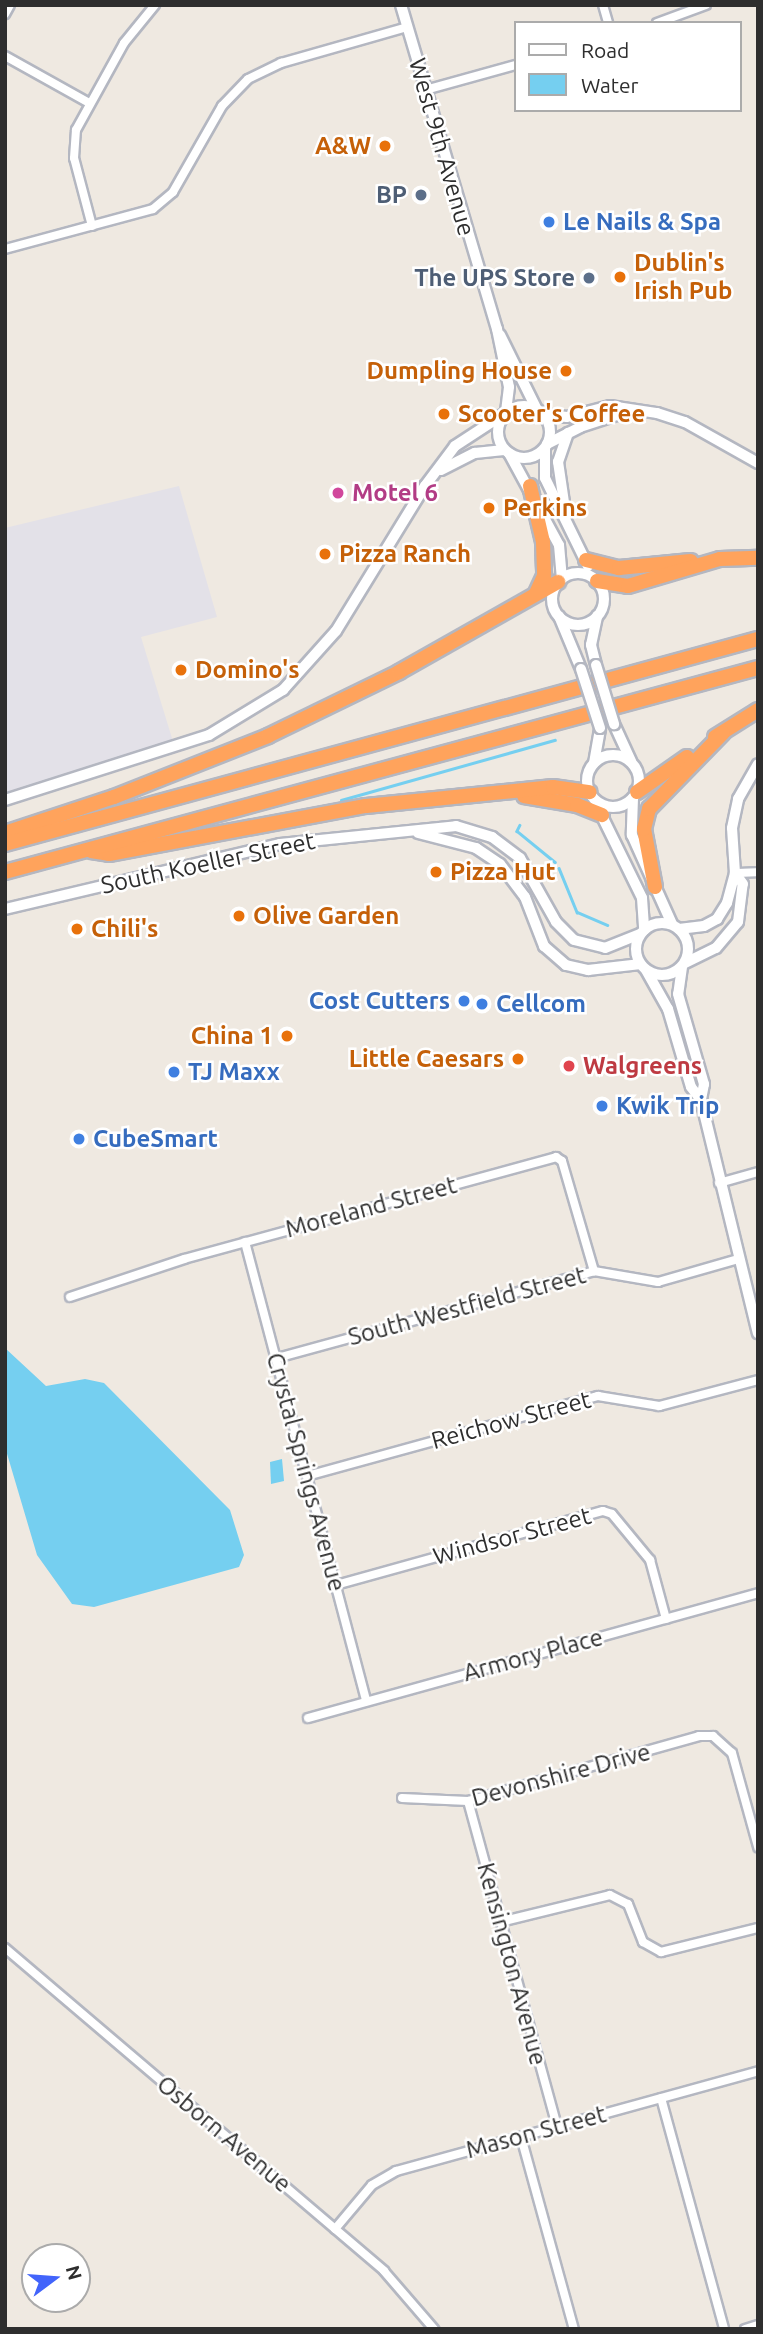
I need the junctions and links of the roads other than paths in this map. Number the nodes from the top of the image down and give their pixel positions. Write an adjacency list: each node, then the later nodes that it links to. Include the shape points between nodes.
1 (10, 5): 5 (street)
2 (155, 5): 11 (street, via 124,43)
3 (401, 5): 7 (main road, West 9th Avenue)
4 (706, 5): 6 (street)
5 (5, 14)
6 (662, 21)
7 (407, 27): 10 (main road, West 9th Avenue); 12 (street, via 256,74 222,106 167,199 153,209)
8 (5, 56): 11 (street)
9 (514, 66): 10 (street)
10 (425, 90): 14 (main road, West 9th Avenue)
11 (89, 103): 12 (street, via 72,146)
12 (92, 226): 13 (street)
13 (5, 249)
14 (497, 329): 16 (main road, West 9th Avenue); 17 (main road, West 9th Avenue, via 509,387)
15 (633, 410): 16 (street, via 610,406 567,417); 18 (street); 21 (street, via 674,417)
16 (540, 412): 17 (main road, via 522,406); 19 (main road, via 550,428)
17 (505, 413): 20 (main road, via 498,432); 22 (street, via 455,446)
18 (568, 433): 19 (street); 24 (street, via 557,469)
19 (546, 447): 20 (main road, via 527,458); 24 (main road, via 545,478)
20 (507, 452): 22 (street, via 475,453); 23 (main road)
21 (758, 463)
22 (437, 472): 43 (street, via 336,631 283,690 209,735)
23 (530, 486): 29 (main road, via 559,545); 30 (highway, via 543,542 544,576)
24 (567, 524): 27 (main road)
25 (758, 558): 26 (highway)
26 (720, 559): 27 (highway, via 619,568); 28 (highway, via 628,586)
27 (586, 561): 28 (main road)
28 (595, 580): 29 (main road, via 577,573); 32 (main road, via 604,601)
29 (560, 581): 30 (highway); 31 (main road, via 553,599)
30 (536, 593): 46 (highway, via 399,672 268,736 125,793)
31 (559, 616): 32 (main road, via 578,624); 37 (main road, bridge, via 600,728)
32 (597, 616): 38 (main road, bridge, via 591,645 614,724)
33 (758, 639): 47 (highway)
34 (758, 668): 48 (highway)
35 (758, 710): 36 (highway)
36 (723, 733): 41 (highway); 52 (highway, via 649,809 644,829)
37 (594, 764): 38 (main road, via 613,755); 42 (main road, via 588,777)
38 (632, 764): 41 (main road, via 639,777)
39 (758, 764): 51 (street, via 734,816)
40 (505, 793): 42 (highway, via 553,786); 44 (highway, via 577,805); 48 (highway, via 366,806 109,854)
41 (634, 795): 42 (main road, via 618,806); 52 (main road, via 629,826)
42 (592, 796): 44 (main road)
43 (5, 800)
44 (602, 815): 55 (main road, via 642,898)
45 (414, 832): 53 (street, South Koeller Street, via 320,838 235,852); 55 (street, South Koeller Street, via 456,826 492,837 527,866 559,927 579,943 605,948); 57 (street, South Koeller Street, via 464,843 500,864 525,897 544,946 566,965 588,970)
46 (5, 833)
47 (5, 844)
48 (87, 850): 49 (highway)
49 (5, 872)
50 (758, 872): 51 (street)
51 (735, 873): 54 (street, via 717,919 704,926); 56 (street, via 743,884 738,922 716,948)
52 (655, 887): 54 (main road)
53 (5, 909)
54 (676, 927): 55 (main road, via 657,923); 56 (main road, via 689,945)
55 (642, 932): 57 (main road, via 636,949)
56 (684, 965): 57 (main road, via 664,975); 58 (main road, via 678,994 704,1084)
57 (643, 967): 58 (main road, via 668,1009 691,1087)
58 (701, 1100): 60 (main road)
59 (758, 1172): 60 (street)
60 (719, 1183): 62 (main road)
61 (245, 1242): 63 (street, Moreland Street, via 556,1157 562,1161); 64 (street, Moreland Street); 66 (street, Crystal Springs Avenue)
62 (738, 1259): 63 (street, South Westfield Street, via 658,1282); 65 (main road)
63 (594, 1271): 66 (street, South Westfield Street)
64 (70, 1297)
65 (758, 1333)
66 (277, 1358): 68 (street, Crystal Springs Avenue)
67 (758, 1380): 68 (street, Reichow Street, via 659,1406 598,1396)
68 (307, 1476): 69 (street, Crystal Springs Avenue)
69 (336, 1585): 71 (street, Windsor Street, via 603,1511 612,1514 650,1560); 72 (street, Crystal Springs Avenue)
70 (758, 1593): 71 (street, Armory Place)
71 (666, 1619): 72 (street, Armory Place)
72 (366, 1701): 73 (street, Armory Place)
73 (308, 1718)
74 (402, 1798): 75 (street, Devonshire Drive)
75 (468, 1801): 76 (street, Devonshire Drive, via 699,1736 719,1739 732,1753); 77 (street, Kensington Avenue)
76 (758, 1846)
77 (500, 1922): 78 (street, via 610,1895 628,1904 643,1942 661,1952); 82 (street, Kensington Avenue)
78 (758, 1928)
79 (5, 1948): 84 (street, Osborn Avenue)
80 (758, 2071): 81 (street, Mason Street)
81 (660, 2098): 82 (street, Mason Street); 88 (street)
82 (556, 2126): 83 (street, Mason Street)
83 (521, 2137): 84 (street, Mason Street, via 383,2177); 87 (street)
84 (335, 2229): 86 (street, Osborn Avenue, via 401,2288)
85 (758, 2325): 89 (street)
86 (434, 2329)
87 (574, 2329)
88 (724, 2329)
89 (745, 2329)

